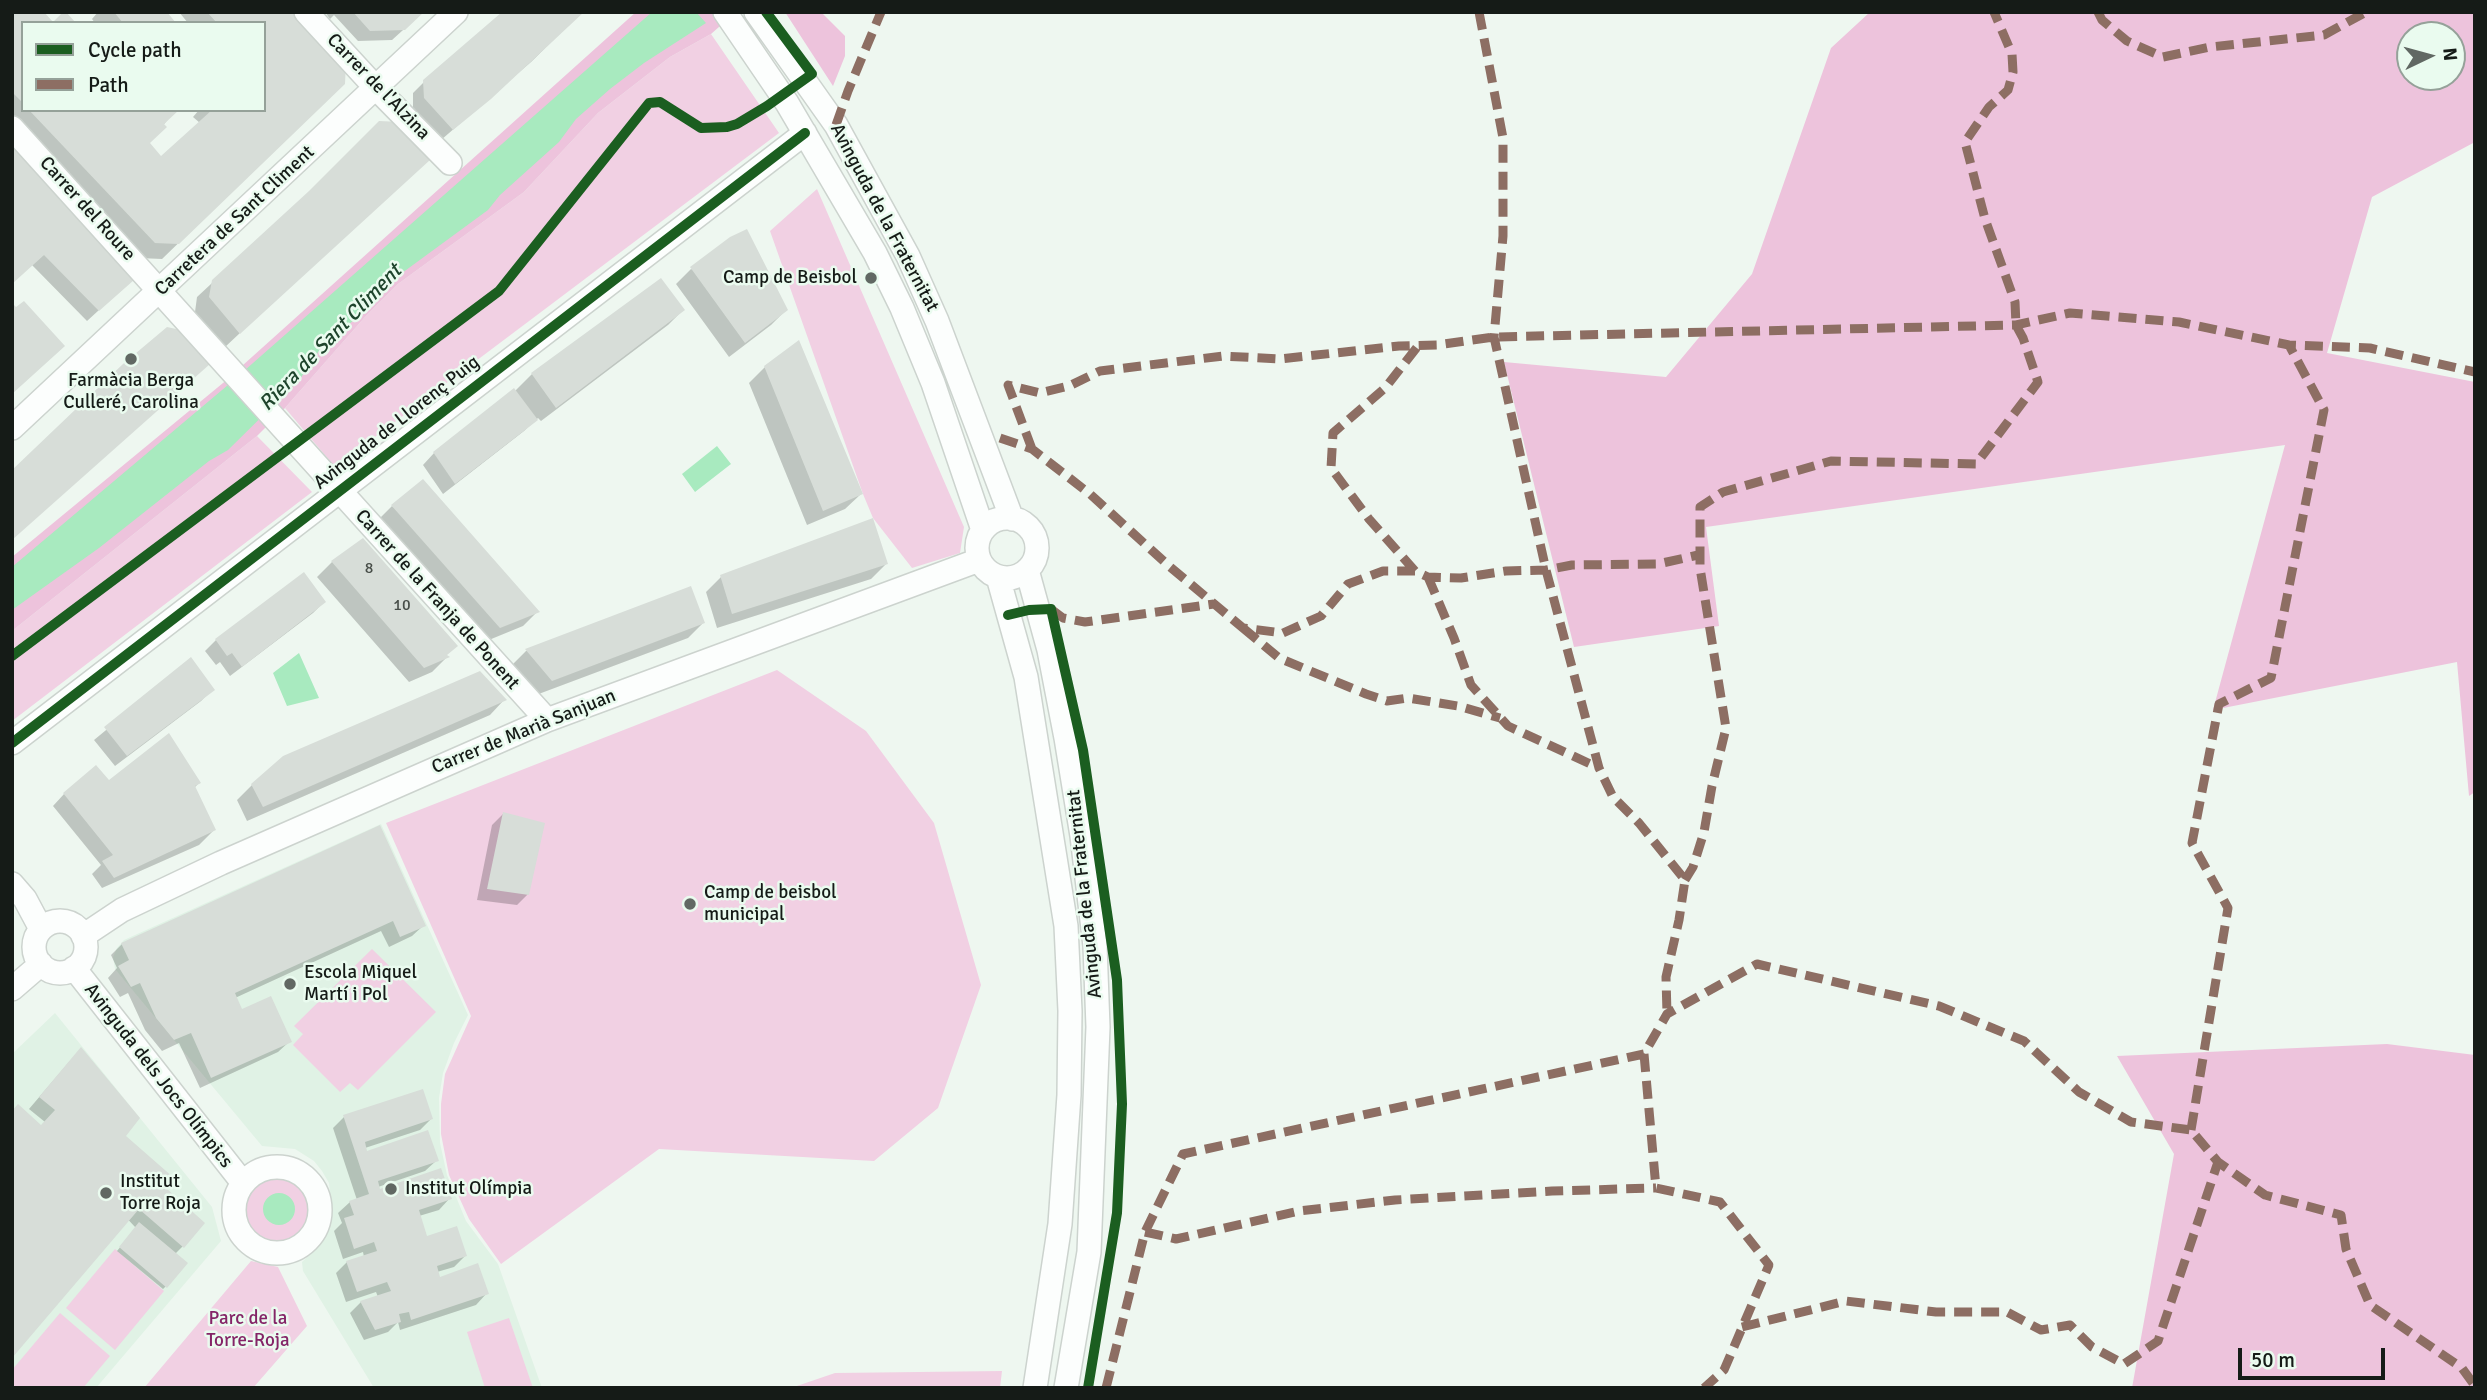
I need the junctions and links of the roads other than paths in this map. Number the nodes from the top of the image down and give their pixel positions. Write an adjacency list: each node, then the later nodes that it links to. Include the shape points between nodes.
1 (306, 12): 5 (street, Carrer de l'Alzina)
2 (456, 12): 5 (street, Carretera de Sant Climent)
3 (756, 12): 12 (street, Avinguda de la Fraternitat, via 836,125 908,256)
4 (726, 14): 7 (street, Avinguda de la Fraternitat)
5 (376, 88): 8 (street, Carrer de l'Alzina); 9 (street, Carretera de Sant Climent)
6 (12, 128): 9 (street, Carrer del Roure)
7 (805, 133): 11 (street, Avinguda de Llorenç Puig); 13 (street, Avinguda de la Fraternitat, via 902,308 947,421)
8 (450, 163)
9 (159, 292): 10 (street, Carretera de Sant Climent); 11 (street, Carrer de la Franja de Ponent)
10 (12, 428)
11 (338, 491): 17 (street, Carrer de la Franja de Ponent); 18 (street, Avinguda de Llorenç Puig)
12 (1012, 519): 13 (street, via 996,520); 15 (street, via 1025,525 1035,540 1035,559)
13 (983, 530): 14 (street, via 977,545)
14 (979, 560): 16 (street); 17 (street, Carrer de Marià Sanjuan)
15 (1027, 570): 16 (street, via 1013,578); 27 (street, Avinguda de la Fraternitat, via 1066,738 1095,946 1098,1027 1089,1252)
16 (998, 577): 26 (street, Avinguda de la Fraternitat, via 1028,690 1064,912 1068,974 1069,1095 1060,1224)
17 (547, 720): 21 (street, Carrer de Marià Sanjuan, via 222,863 122,910)
18 (12, 744)
19 (12, 884): 20 (street)
20 (41, 929): 21 (street, via 64,921); 22 (street, via 34,943)
21 (83, 936): 23 (street, via 83,957)
22 (41, 964): 23 (street, via 60,972); 24 (street)
23 (74, 968): 25 (street, Avinguda dels Jocs Olímpics)
24 (12, 989)
25 (243, 1183)
26 (1035, 1388)
27 (1066, 1388)

